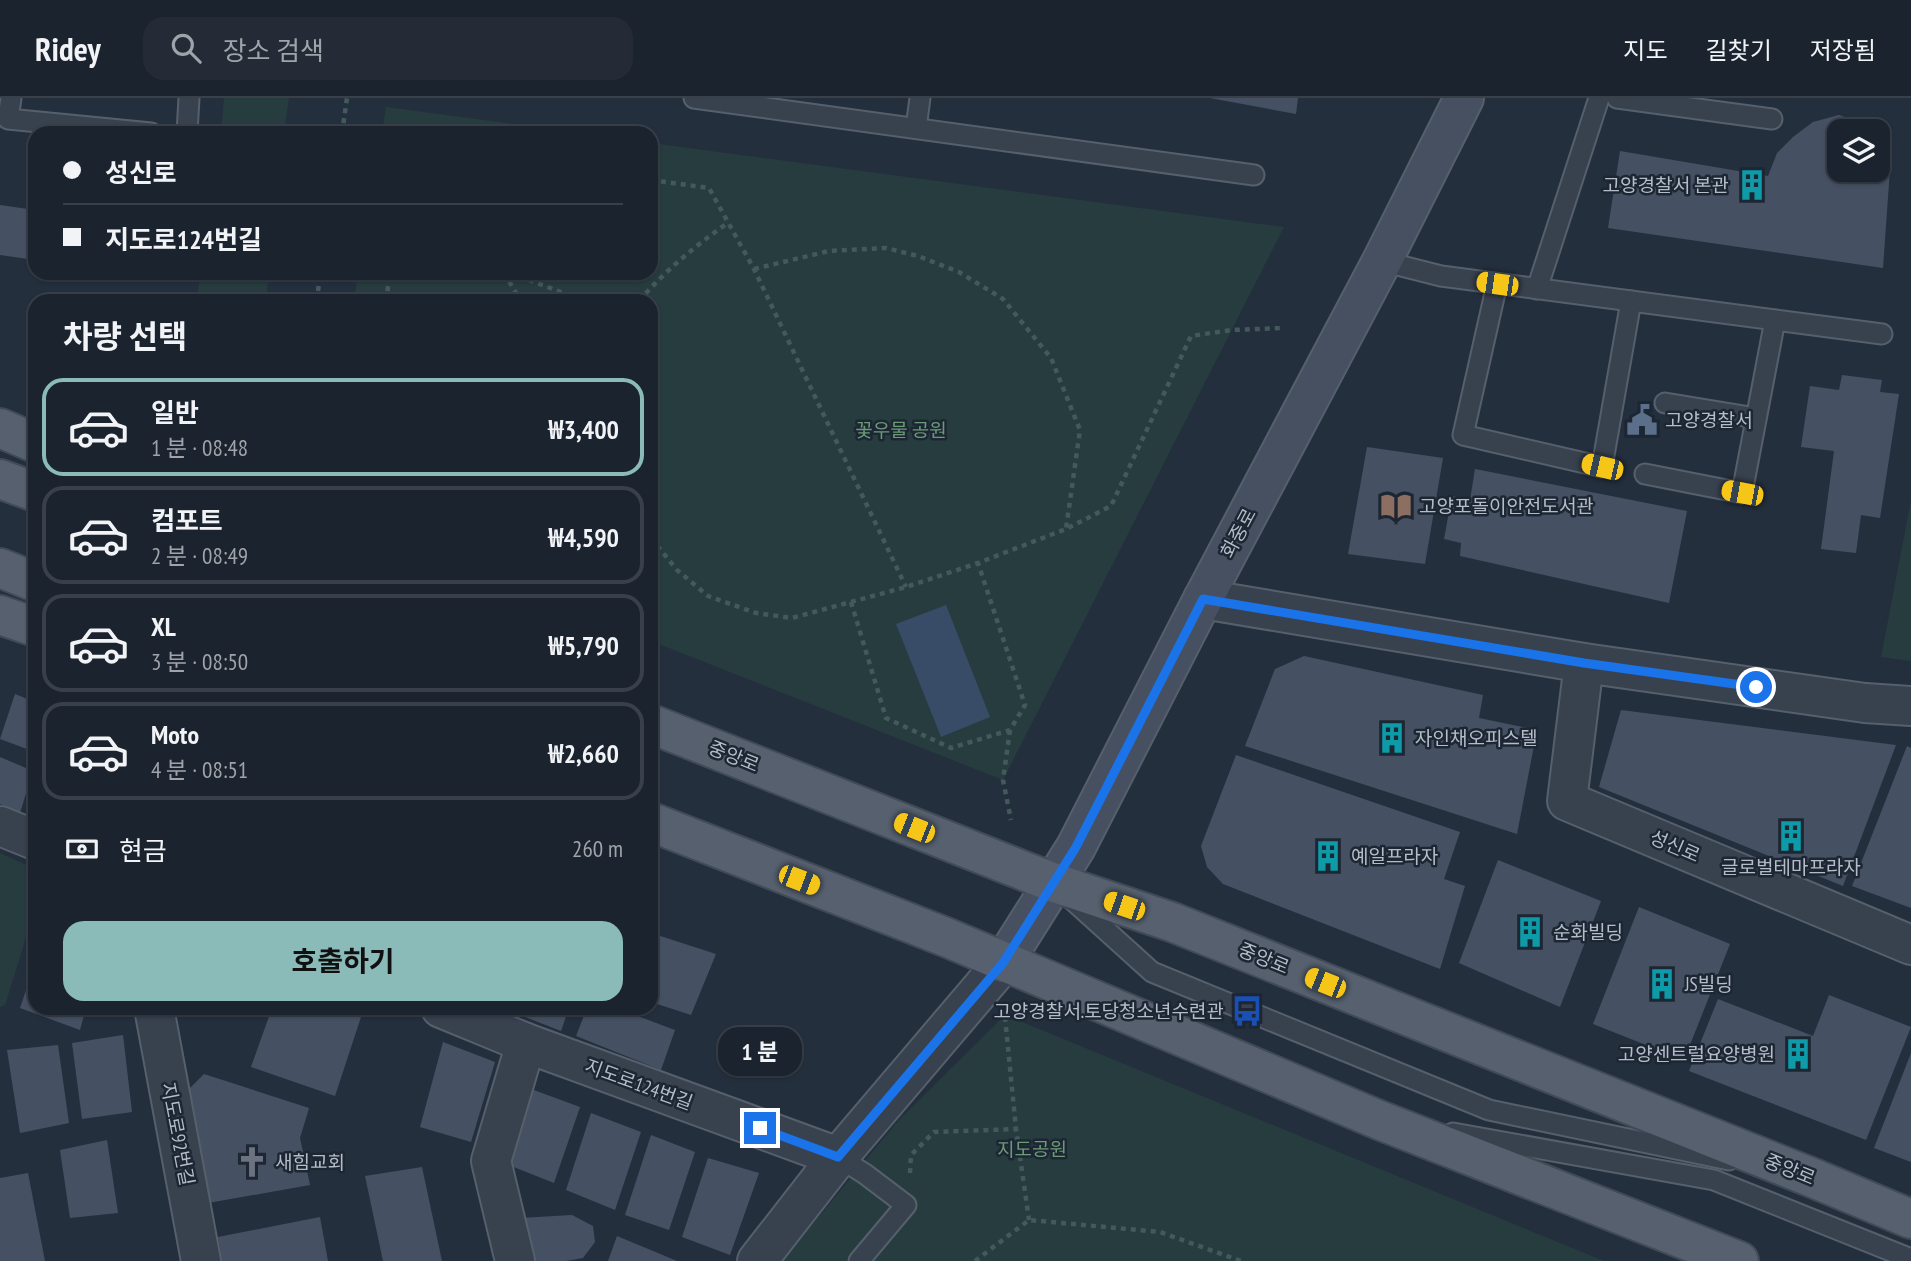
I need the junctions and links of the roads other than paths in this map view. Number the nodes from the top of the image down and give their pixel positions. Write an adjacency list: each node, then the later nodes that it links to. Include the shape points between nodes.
1 (11, 98): 9 (lane, via 8,119)
2 (189, 98): 10 (lane)
3 (694, 98): 11 (lane)
4 (920, 98): 11 (lane)
5 (1464, 98): 13 (main road, 화중로)
6 (1599, 98): 15 (lane)
7 (1617, 98): 8 (lane)
8 (1772, 119)
9 (80, 126)
10 (187, 126)
11 (916, 128): 12 (lane)
12 (1254, 175)
13 (1382, 261): 14 (lane); 28 (main road, 화중로)
14 (1497, 284): 15 (lane); 16 (lane, via 1463,435 1602,467)
15 (1536, 289): 16 (lane)
16 (1632, 301): 17 (lane)
17 (1775, 320): 18 (lane); 20 (lane)
18 (1882, 334)
19 (1665, 403): 20 (lane)
20 (1756, 418): 23 (lane, via 1742,493)
21 (0, 428): 22 (main road)
22 (28, 440)
23 (1645, 474)
24 (0, 479): 25 (main road)
25 (28, 489)
26 (0, 568): 27 (main road)
27 (28, 579)
28 (1203, 599): 31 (street); 37 (main road, 화중로, via 1076,847)
29 (0, 615): 30 (main road)
30 (28, 625)
31 (1584, 663): 32 (street); 38 (street, 성신로, via 1567,801)
32 (1911, 706)
33 (658, 726): 37 (main road, 중앙로)
34 (658, 825): 39 (main road)
35 (0, 826): 36 (street)
36 (28, 838)
37 (1052, 882): 39 (main road, 화중로); 45 (main road, 중앙로, via 1172,922); 45 (lane, via 1152,972 1489,1111)
38 (1911, 945)
39 (1003, 963): 43 (main road); 44 (street)
40 (155, 1015): 48 (street, 지도로92번길)
41 (458, 1015): 42 (street, 지도로124번길)
42 (526, 1043): 44 (street, 지도로124번길); 49 (street, via 491,1161)
43 (1379, 1120): 47 (lane, via 1714,1180); 52 (main road)
44 (838, 1157): 50 (street); 51 (lane, via 906,1205)
45 (1813, 1178): 46 (main road, 중앙로)
46 (1911, 1219)
47 (1911, 1259)
48 (201, 1261)
49 (515, 1261)
50 (757, 1261)
51 (859, 1261)
52 (1739, 1261)

